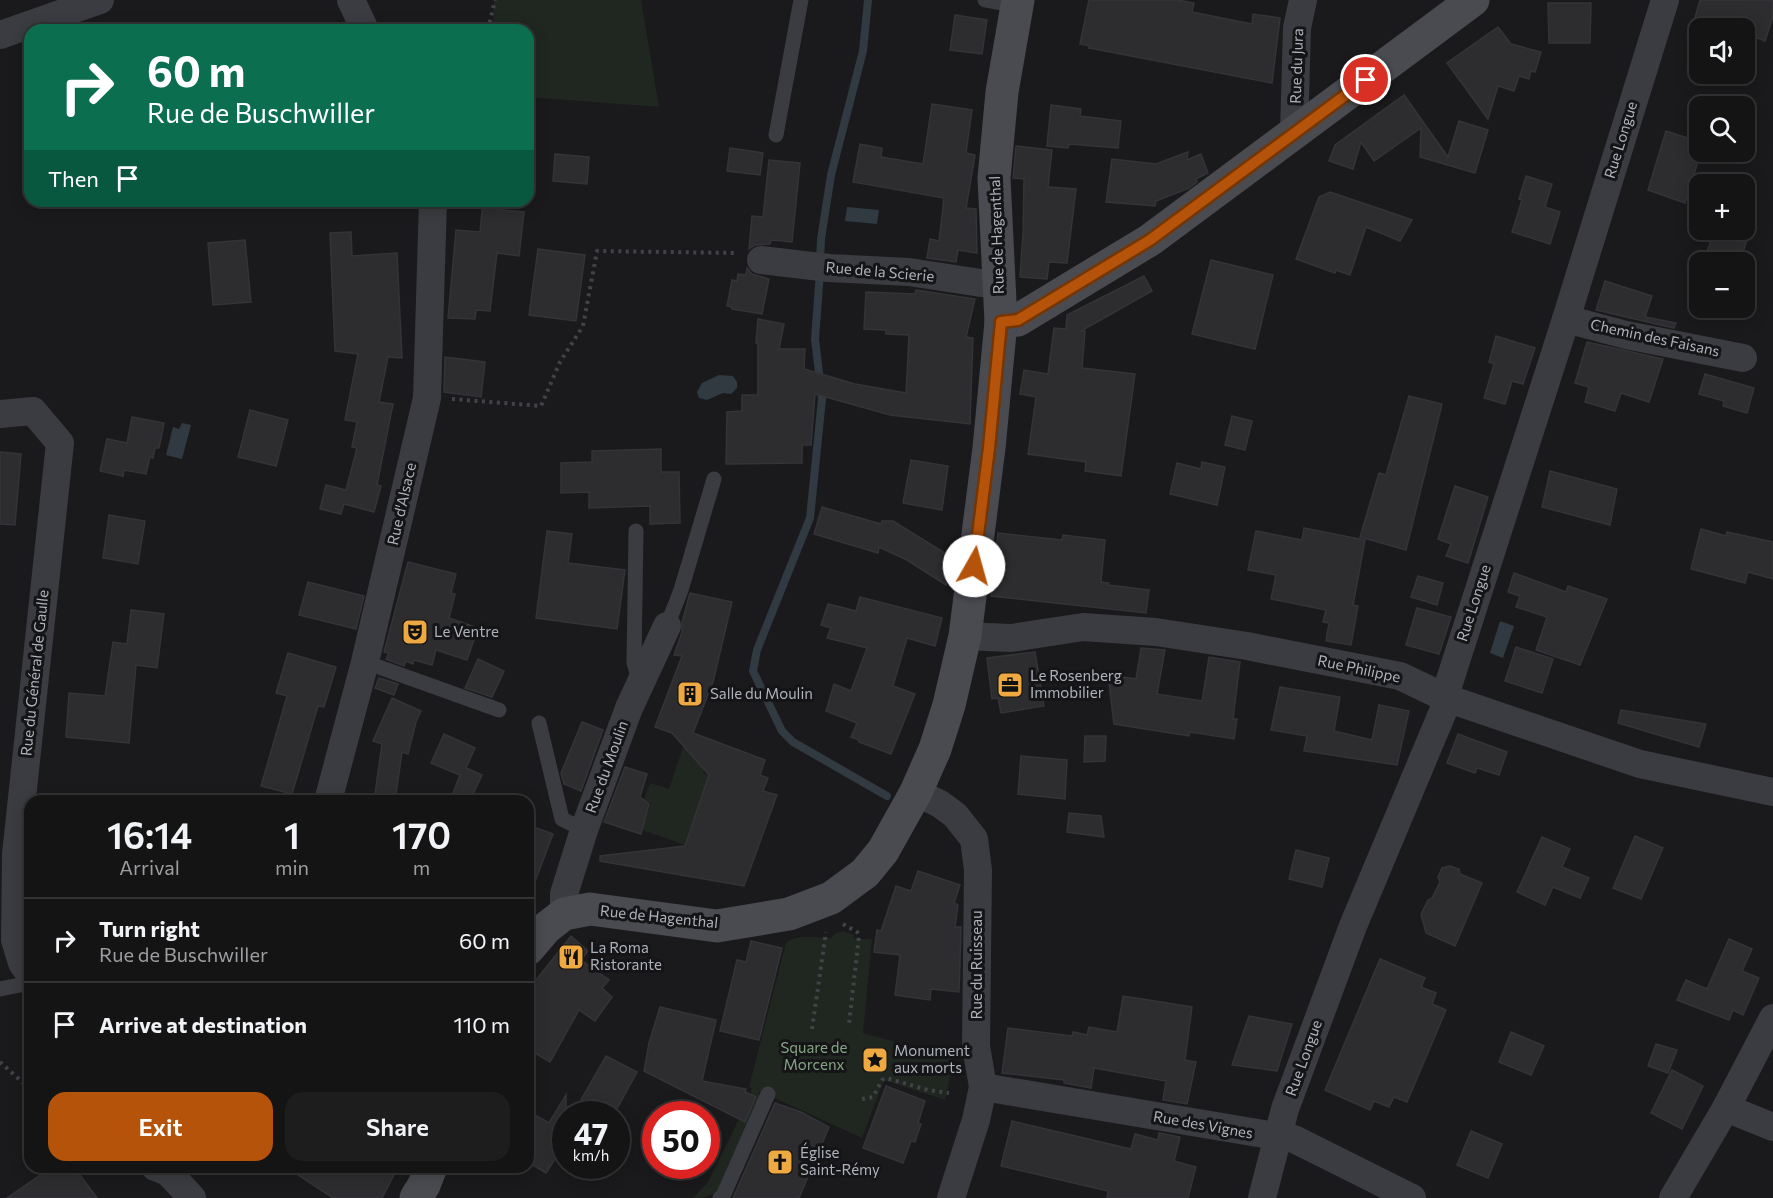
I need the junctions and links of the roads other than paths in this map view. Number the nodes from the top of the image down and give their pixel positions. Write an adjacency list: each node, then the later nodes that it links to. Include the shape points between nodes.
1 (100, 0): 9 (street)
2 (351, 0): 10 (street)
3 (801, 0): 14 (lane)
4 (985, 0): 8 (lane)
5 (1303, 0): 13 (street, Rue du Jura, via 1297,28)
6 (1473, 0): 13 (main road)
7 (1665, 0): 18 (street, Rue Longue)
8 (1017, 3): 17 (main road, Rue de Hagenthal, via 994,167)
9 (31, 24)
10 (362, 24)
11 (24, 27): 12 (street)
12 (0, 35)
13 (1294, 133): 19 (main road, via 1150,240 1018,320)
14 (776, 135)
15 (433, 207): 26 (street, Rue d'Alsace, via 427,398)
16 (761, 260): 17 (street, Rue de la Scierie)
17 (999, 283): 19 (main road, Rue de Hagenthal)
18 (1566, 319): 20 (street, Chemin des Faisans); 28 (street, Rue Longue)
19 (1001, 322): 25 (main road, Rue de Hagenthal)
20 (1743, 358)
21 (0, 414): 35 (street, Rue du Général de Gaulle, via 33,411 60,443)
22 (714, 479): 24 (lane)
23 (636, 531): 27 (lane, via 634,663)
24 (668, 626): 27 (street, Rue du Moulin)
25 (965, 636): 28 (street, Rue Philippe, via 1011,638 1083,627 1156,632 1401,676); 31 (main road, Rue de Hagenthal, via 949,705)
26 (365, 662): 29 (lane); 33 (street, Rue d'Alsace)
27 (639, 682): 34 (street, Rue du Moulin)
28 (1446, 698): 32 (street, Rue Philippe, via 1640,764); 46 (street, Rue Longue, via 1353,926)
29 (499, 710)
30 (539, 723): 34 (lane, via 562,819)
31 (916, 792): 36 (main road, Rue de Hagenthal, via 883,851 836,910 717,926 590,909); 42 (street, Rue du Ruisseau, via 955,815 974,840 978,870 976,1046)
32 (1773, 792)
33 (330, 795)
34 (584, 830): 36 (street, Rue du Moulin, via 564,894)
35 (8, 855): 38 (street, Rue du Général de Gaulle, via 15,940)
36 (564, 914): 37 (main road)
37 (534, 943)
38 (24, 967)
39 (24, 984): 40 (lane)
40 (0, 989)
41 (1773, 1018): 44 (street)
42 (983, 1087): 46 (street, Rue des Vignes); 52 (street, Rue du Ruisseau)
43 (768, 1094): 51 (lane)
44 (1726, 1108): 45 (street); 55 (street)
45 (1773, 1126)
46 (1278, 1135): 53 (street, Rue Longue); 54 (street, Rue des Vignes, via 1294,1138)
47 (168, 1173): 49 (street)
48 (429, 1173): 50 (main road)
49 (192, 1198)
50 (416, 1198)
51 (720, 1198)
52 (951, 1198)
53 (1262, 1198)
54 (1412, 1198)
55 (1673, 1198)

